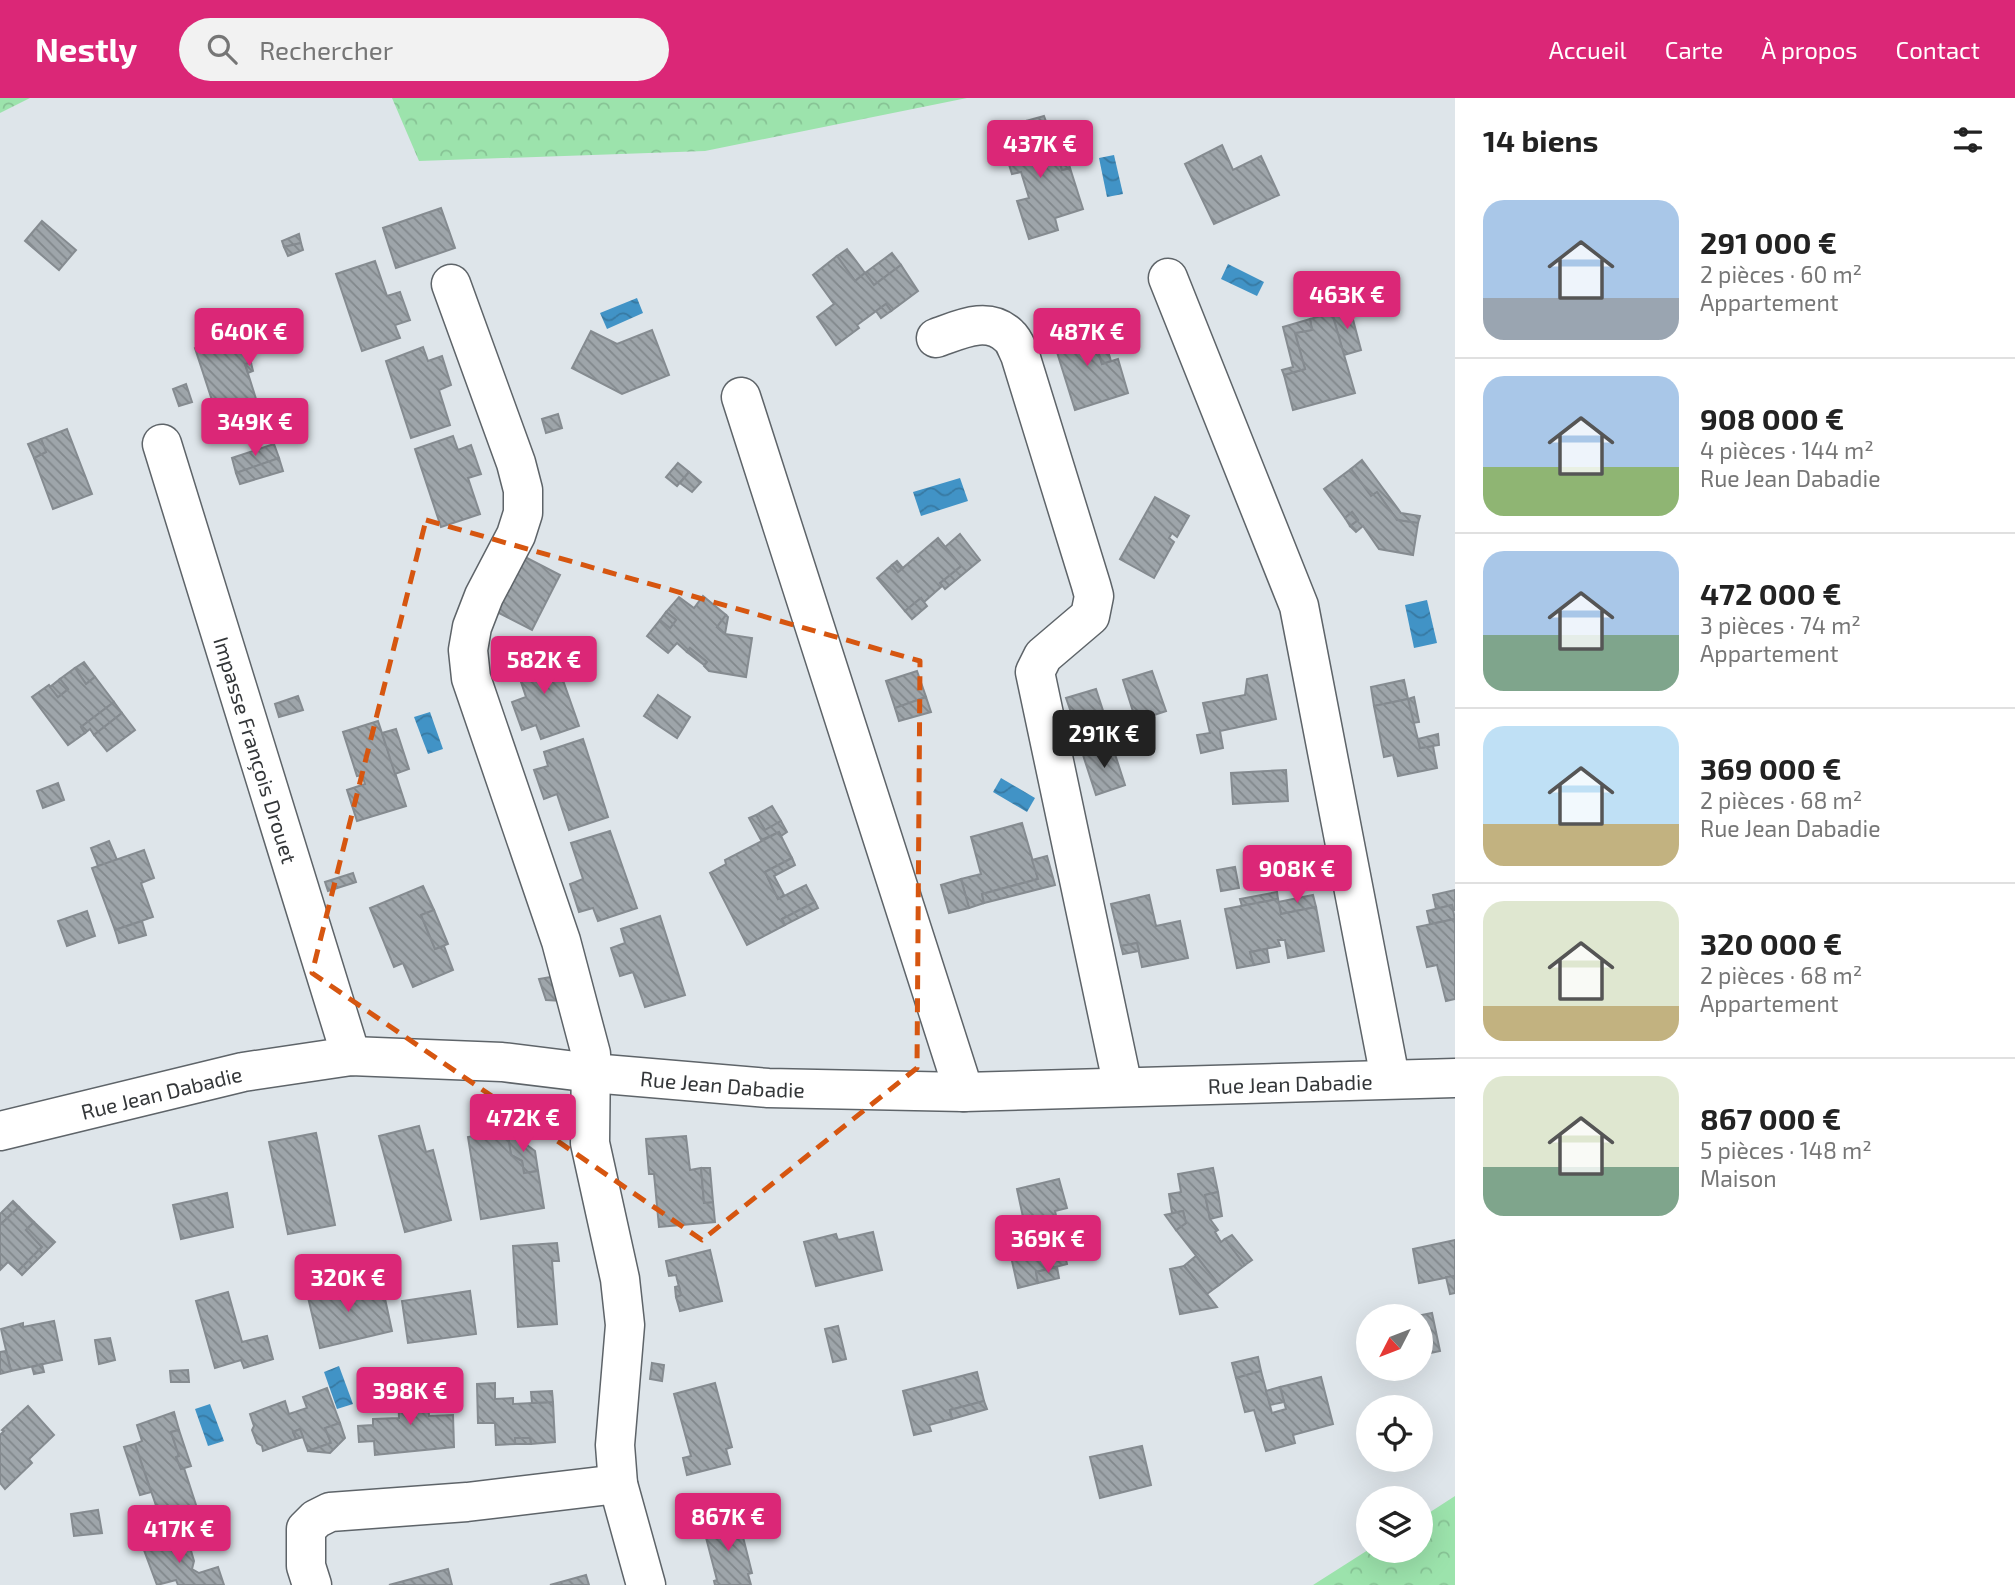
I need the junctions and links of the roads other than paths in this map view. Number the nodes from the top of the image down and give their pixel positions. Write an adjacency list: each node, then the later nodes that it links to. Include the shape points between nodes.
1 (1168, 278): 8 (street, via 1299,606)
2 (451, 284): 7 (street, via 523,490 523,513 516,535 471,626 471,678 561,941)
3 (936, 338): 10 (street, via 983,324 1010,336 1020,355 1094,596 1090,616 1043,656 1035,671)
4 (741, 397): 11 (street)
5 (162, 444): 6 (street, Impasse François Drouet)
6 (351, 1056): 7 (street, Rue Jean Dabadie, via 502,1062); 12 (street, Rue Jean Dabadie, via 243,1072)
7 (592, 1073): 11 (street, Rue Jean Dabadie, via 768,1087); 13 (street, via 590,1143 620,1279 625,1325 615,1445)
8 (1390, 1078): 9 (street, Rue Jean Dabadie); 10 (street, Rue Jean Dabadie)
9 (1455, 1078)
10 (1123, 1087): 11 (street, Rue Jean Dabadie)
11 (964, 1092)
12 (0, 1131)
13 (618, 1483): 14 (street, via 467,1502 330,1512 306,1529 306,1566); 15 (street)
14 (312, 1585)
15 (646, 1585)

